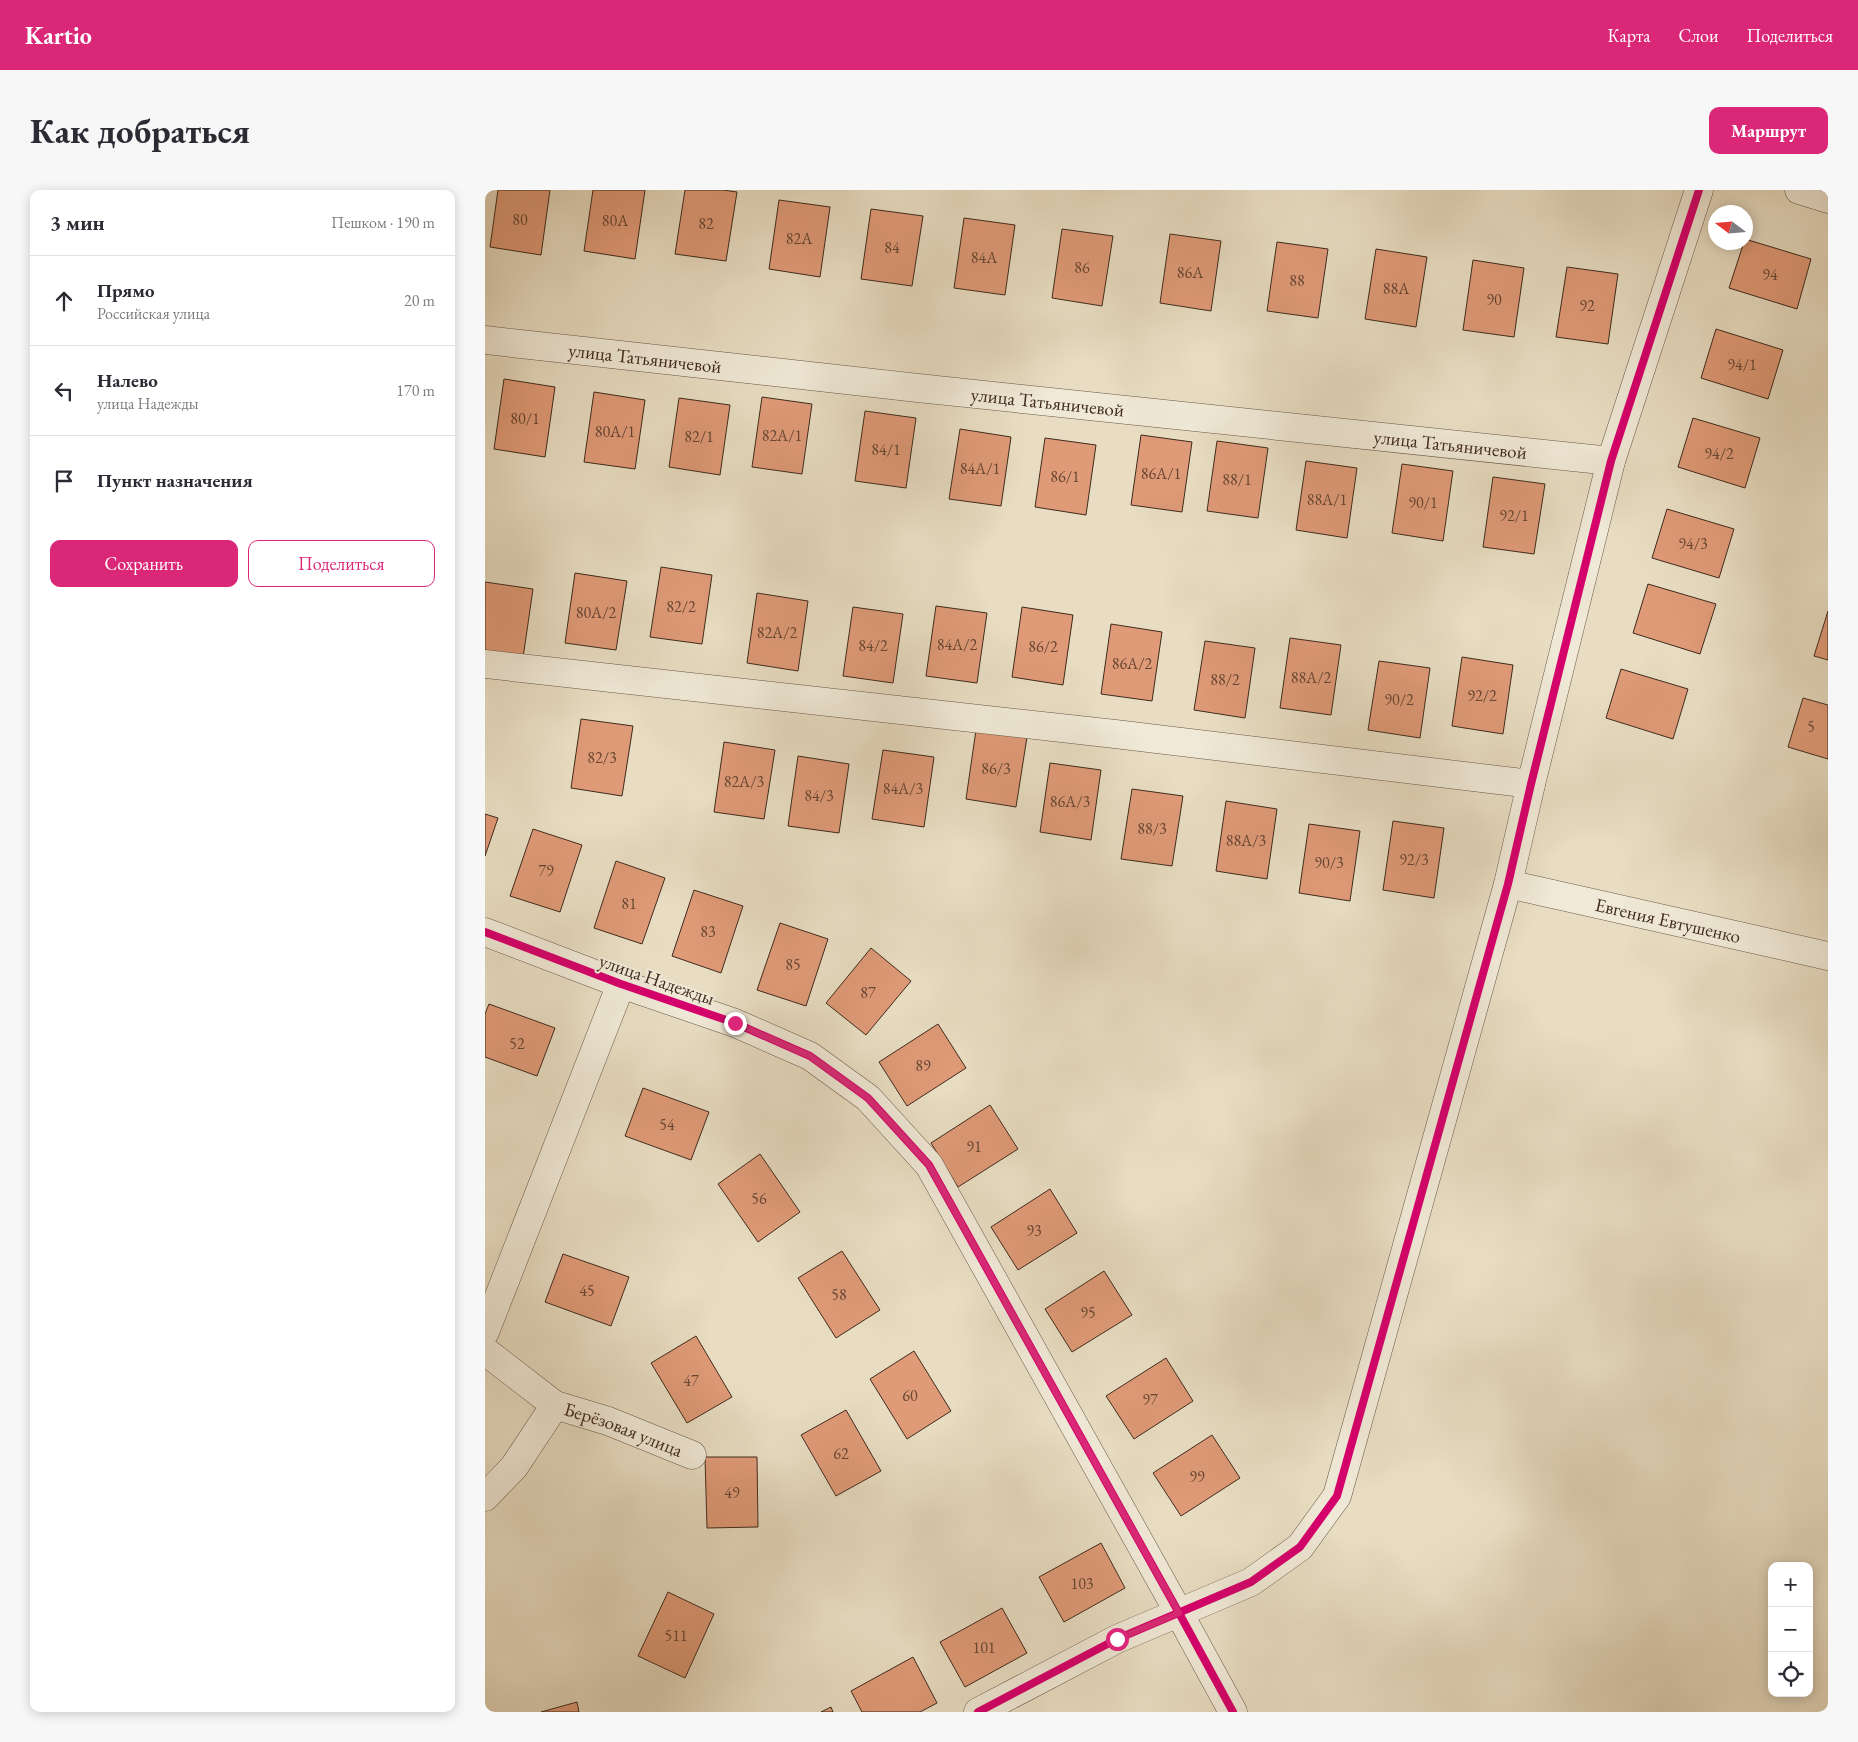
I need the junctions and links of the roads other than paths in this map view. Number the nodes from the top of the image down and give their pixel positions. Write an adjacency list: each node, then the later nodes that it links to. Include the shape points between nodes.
1 (1699, 190): 5 (street)
2 (1799, 190): 3 (street)
3 (1828, 199)
4 (485, 340): 5 (street, улица Татьяничевой)
5 (1611, 461): 7 (street)
6 (485, 664): 7 (street)
7 (1531, 784): 8 (street)
8 (1507, 884): 10 (street, Евгения Евтушенко); 17 (street, via 1337,1496 1300,1547 1251,1582)
9 (485, 932): 11 (street, улица Надежды)
10 (1828, 956)
11 (621, 984): 12 (street); 17 (street, улица Надежды, via 735,1023 810,1056 868,1098 929,1165)
12 (485, 1332)
13 (485, 1351): 14 (street, Берёзовая улица)
14 (555, 1405): 15 (street, Берёзовая улица); 16 (street, Берёзовая улица, via 514,1468)
15 (692, 1455)
16 (485, 1497)
17 (1179, 1613): 18 (street, via 1117,1639); 19 (street, улица Надежды)
18 (977, 1712)
19 (1233, 1712)

